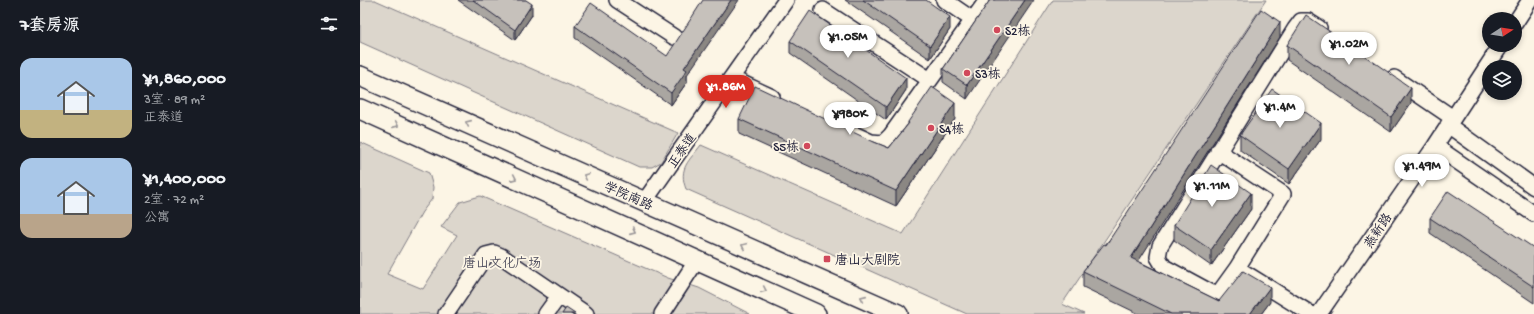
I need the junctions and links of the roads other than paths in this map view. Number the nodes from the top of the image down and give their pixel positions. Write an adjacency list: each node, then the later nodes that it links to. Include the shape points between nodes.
1 (617, 0): 10 (street)
2 (786, 0): 14 (street, 正泰道)
3 (944, 0): 8 (street)
4 (987, 0): 8 (street)
5 (1530, 0): 7 (street)
6 (823, 10): 15 (street)
7 (1522, 12)
8 (972, 20): 15 (street)
9 (1328, 34): 21 (street, via 1308,21 1301,21)
10 (674, 37)
11 (1496, 52): 18 (street, 燕新路)
12 (1380, 69): 18 (street)
13 (360, 76): 23 (main road, 学院南路, one-way to 13)
14 (731, 78): 16 (street); 23 (street, 正泰道)
15 (930, 80): 19 (street, via 883,143 871,142)
16 (787, 104)
17 (360, 109): 25 (main road, one-way to 25)
18 (1450, 121): 20 (street, 燕新路); 22 (street)
19 (843, 129)
20 (1435, 146): 24 (street); 35 (street, 燕新路)
21 (1218, 151): 26 (street, via 1282,194); 26 (street, via 1160,246 1158,257 1164,266 1212,293 1219,293)
22 (1534, 187)
23 (644, 202): 33 (main road, 学院南路, one-way to 23)
24 (1534, 214)
25 (697, 260): 31 (street); 32 (main road, one-way to 32)
26 (1237, 268): 34 (street)
27 (559, 296): 28 (street, via 494,253 486,255); 29 (street); 30 (street)
28 (446, 314)
29 (546, 314)
30 (586, 314)
31 (662, 314)
32 (816, 314)
33 (898, 314)
34 (1311, 314)
35 (1319, 314)

